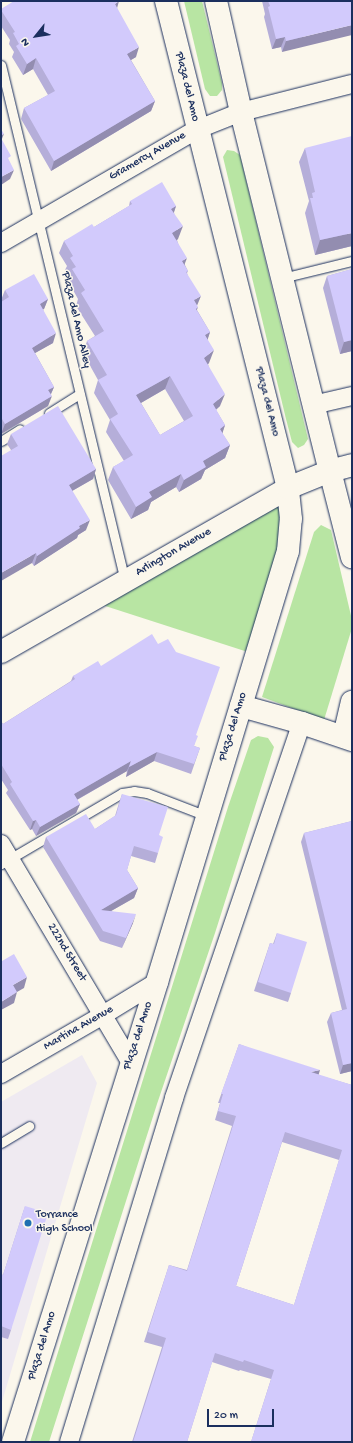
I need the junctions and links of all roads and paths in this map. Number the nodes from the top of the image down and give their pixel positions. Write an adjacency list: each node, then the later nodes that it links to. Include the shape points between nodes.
1 (166, 1): 6 (main road, Plaza del Amo)
2 (216, 1): 5 (main road)
3 (1, 65): 7 (lane, Plaza del Amo Alley)
4 (352, 84): 5 (street, Gramercy Avenue)
5 (241, 112): 6 (street, Gramercy Avenue); 10 (main road)
6 (196, 130): 7 (street, Gramercy Avenue); 19 (main road, Plaza del Amo)
7 (39, 220): 8 (street, Gramercy Avenue); 11 (lane, Plaza del Amo Alley)
8 (1, 243)
9 (352, 261): 10 (lane)
10 (282, 278): 13 (main road)
11 (80, 394): 14 (lane); 21 (lane, Plaza del Amo Alley)
12 (352, 396): 13 (street)
13 (313, 405): 18 (main road)
14 (41, 417)
15 (27, 425): 16 (lane)
16 (1, 441)
17 (352, 465): 18 (main road, Arlington Avenue)
18 (330, 470): 19 (main road, Arlington Avenue); 20 (main road)
19 (288, 488): 21 (main road, Arlington Avenue); 24 (main road, Plaza del Amo, via 291,518 288,551)
20 (352, 557)
21 (125, 581): 22 (main road, Arlington Avenue)
22 (1, 652)
23 (352, 702): 26 (main road)
24 (241, 706): 25 (main road); 27 (main road, Plaza del Amo)
25 (302, 723): 26 (main road); 36 (street, via 174,1098)
26 (348, 738)
27 (207, 816): 28 (lane, via 147,793 122,793); 29 (main road, Plaza del Amo)
28 (4, 855): 30 (street, 222nd Street)
29 (157, 982): 30 (street, Martina Avenue); 31 (main road, Plaza del Amo)
30 (103, 1016): 31 (street, 222nd Street); 32 (street, Martina Avenue)
31 (131, 1063): 35 (main road, Plaza del Amo)
32 (1, 1074)
33 (28, 1126): 34 (lane)
34 (1, 1143)
35 (13, 1442)
36 (69, 1442)

